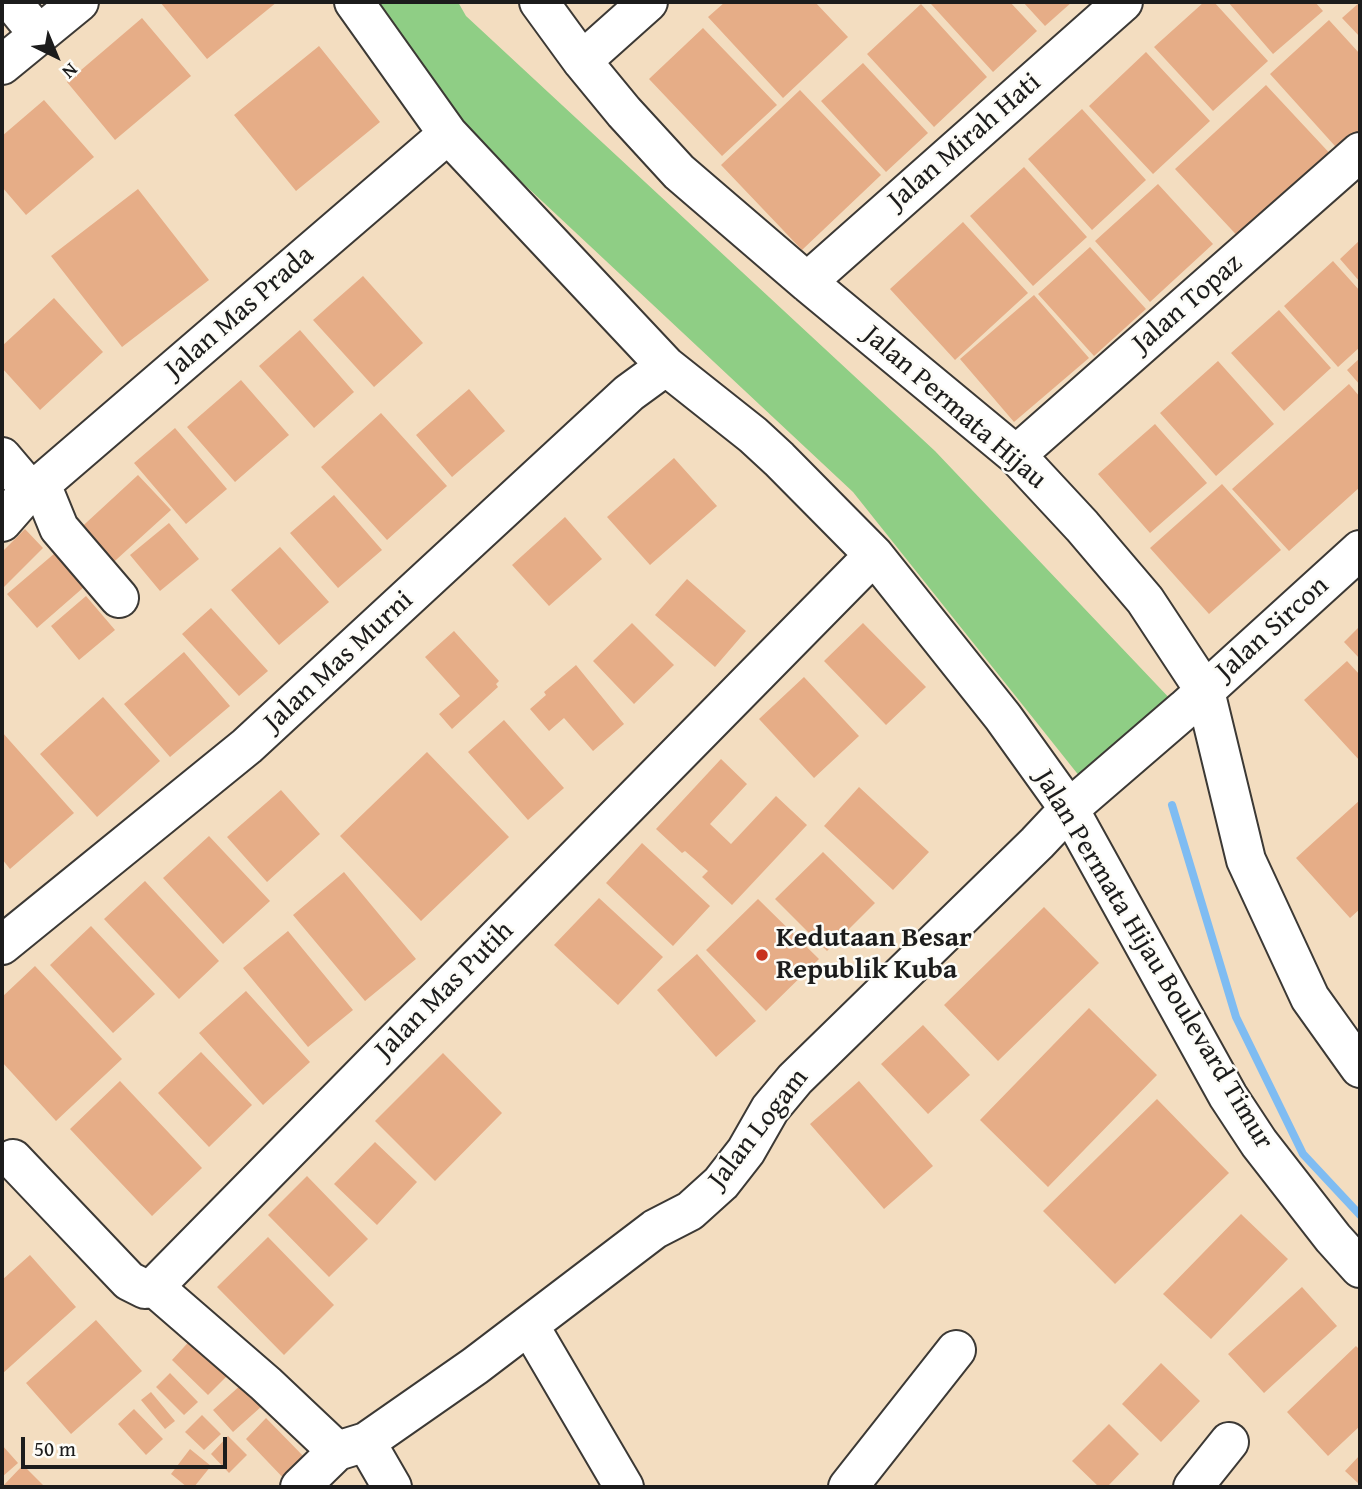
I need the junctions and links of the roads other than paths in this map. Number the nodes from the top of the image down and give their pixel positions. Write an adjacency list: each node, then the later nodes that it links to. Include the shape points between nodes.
1 (12, 2): 7 (street)
2 (79, 2): 7 (street)
3 (354, 2): 10 (street, Jalan Permata Hijau Boulevard Timur)
4 (539, 2): 8 (street, Jalan Permata Hijau)
5 (648, 2): 8 (street)
6 (1123, 2): 12 (street, Jalan Mirah Hati)
7 (38, 35): 9 (street)
8 (582, 61): 12 (street, Jalan Permata Hijau, via 679,172)
9 (2, 65)
10 (448, 134): 13 (street, Jalan Permata Hijau Boulevard Timur); 16 (street, Jalan Mas Prada)
11 (1360, 152): 14 (street, Jalan Topaz)
12 (807, 282): 14 (street, Jalan Permata Hijau)
13 (666, 366): 19 (street, Jalan Permata Hijau Boulevard Timur, via 753,435); 23 (street, Jalan Mas Murni, via 629,393 247,746)
14 (1016, 455): 21 (street, Jalan Permata Hijau, via 1145,600)
15 (2, 457): 16 (street)
16 (35, 487): 17 (street, Jalan Mas Prada); 20 (street, via 59,528)
17 (2, 522)
18 (1360, 550): 21 (street, Jalan Sircon)
19 (874, 555): 22 (street, Jalan Permata Hijau Boulevard Timur, via 1003,717); 27 (street, Jalan Mas Putih)
20 (119, 598)
21 (1195, 700): 22 (street, Jalan Logam); 24 (street, Jalan Permata Hijau, via 1246,860 1310,998)
22 (1069, 809): 26 (street, Jalan Permata Hijau Boulevard Timur, via 1228,1096 1259,1143); 28 (street, Jalan Logam, via 795,1080 721,1183 690,1211 655,1229)
23 (2, 945)
24 (1360, 1068)
25 (13, 1158): 27 (street, via 129,1282 145,1289)
26 (1360, 1268)
27 (154, 1287): 31 (street, via 266,1384)
28 (529, 1325): 31 (street, Jalan Logam); 34 (street)
29 (956, 1350): 35 (street)
30 (1229, 1442): 36 (street)
31 (352, 1447): 32 (street, Jalan Logam); 33 (street)
32 (300, 1487)
33 (392, 1487)
34 (624, 1487)
35 (848, 1487)
36 (1193, 1487)

